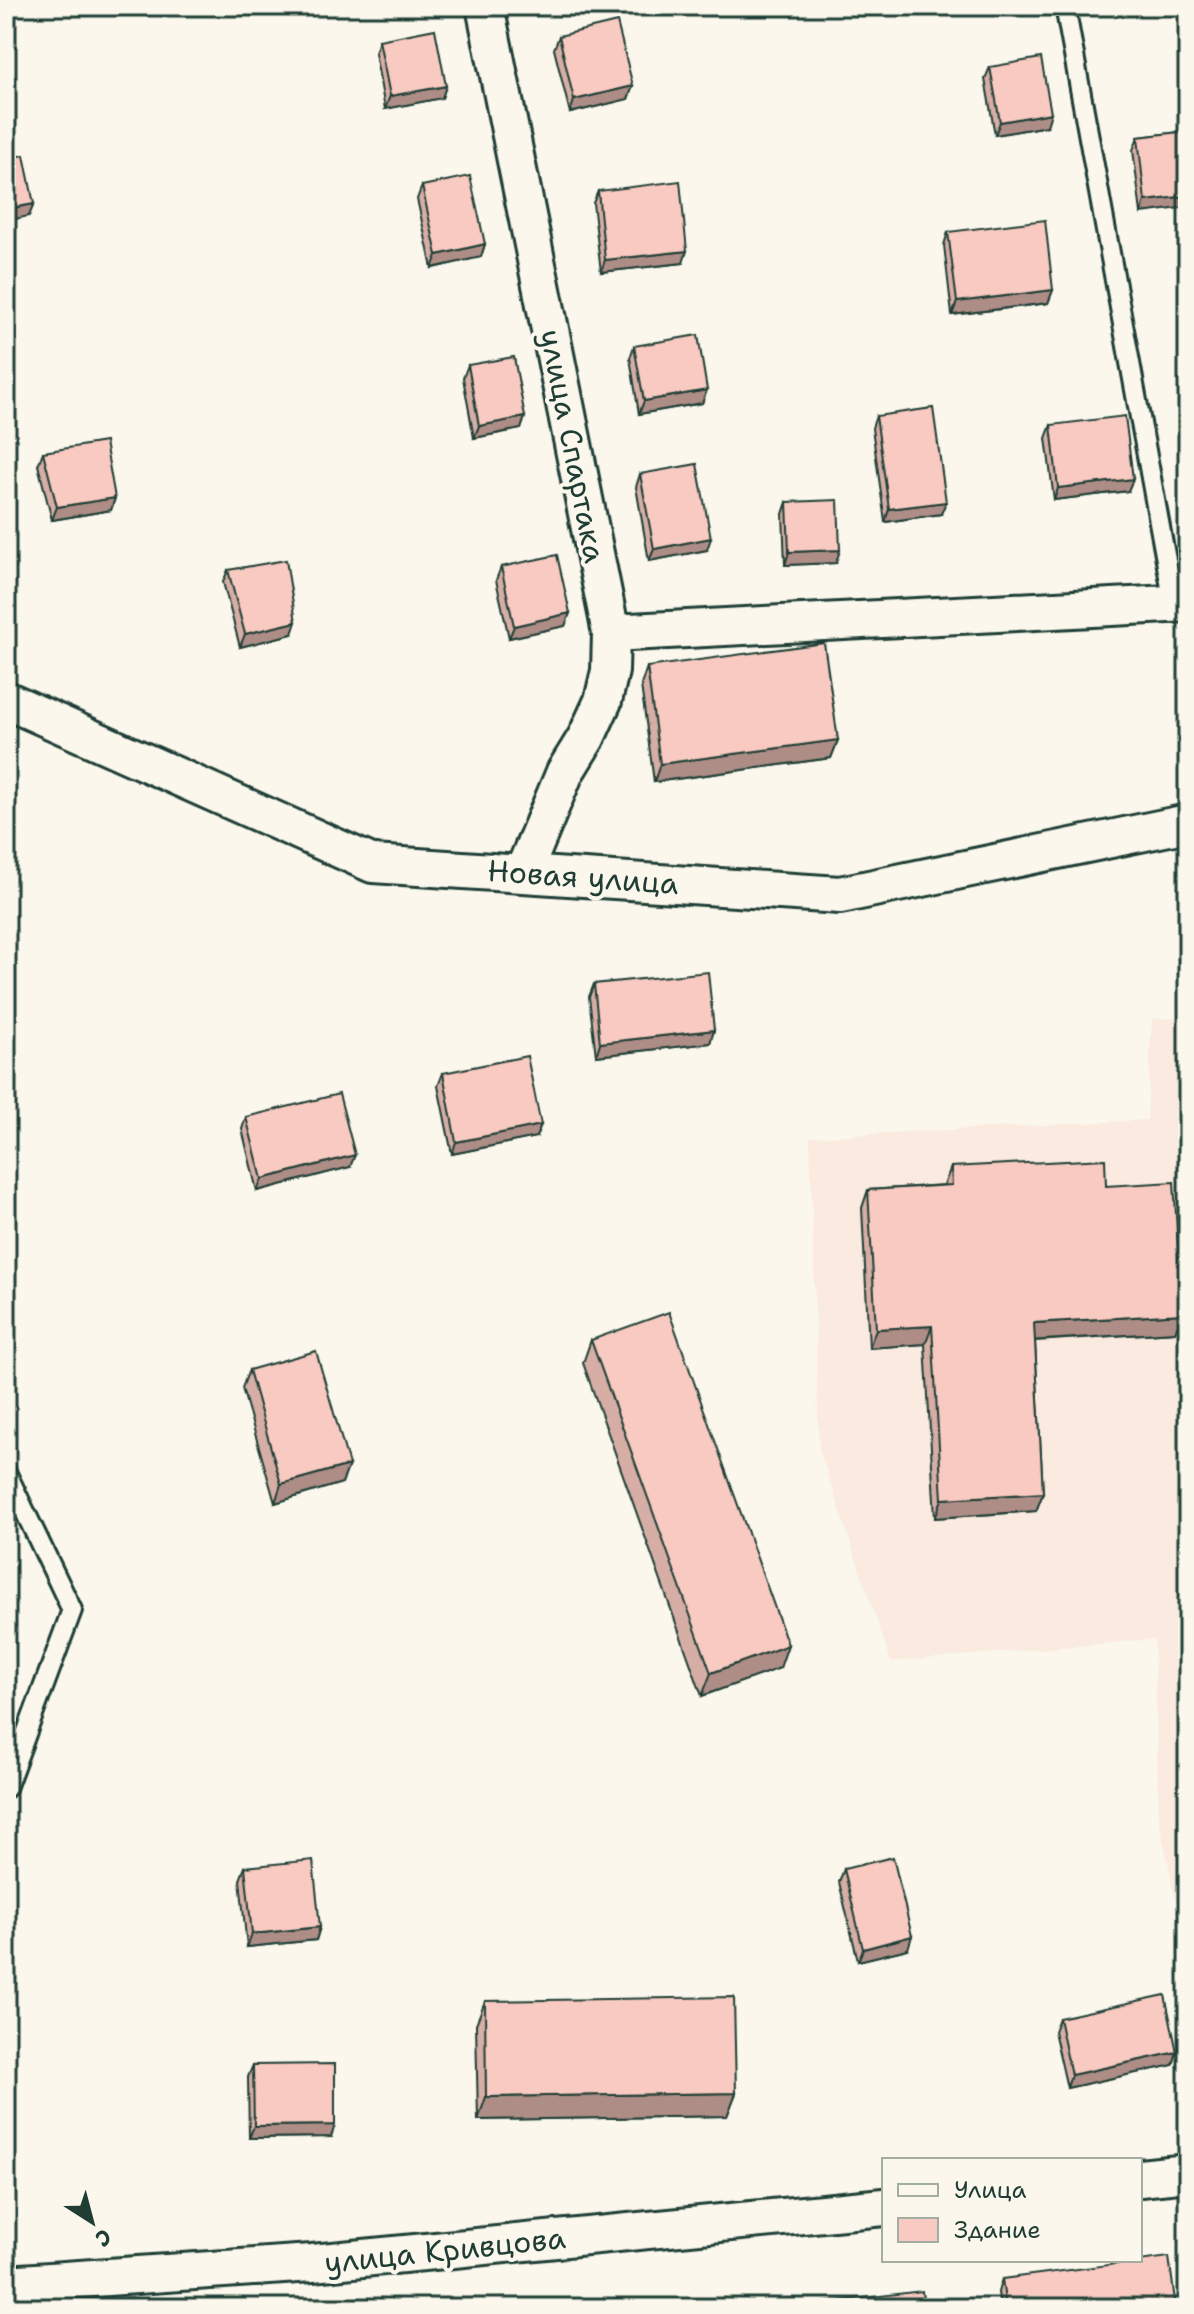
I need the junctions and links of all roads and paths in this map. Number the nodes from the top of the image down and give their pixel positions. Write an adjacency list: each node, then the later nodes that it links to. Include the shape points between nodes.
1 (485, 6): 4 (street, улица Спартака)
2 (1065, 6): 3 (lane)
3 (1181, 604): 4 (street)
4 (611, 633): 7 (street, улица Спартака, via 603,701 565,772)
5 (6, 700): 7 (street, Новая улица, via 373,864)
6 (1188, 823): 7 (street, Новая улица, via 840,895)
7 (523, 873)
8 (6, 1472): 9 (lane, via 72,1610)
9 (6, 1788)
10 (1188, 2173): 11 (street)
11 (1142, 2178)
12 (882, 2207): 13 (street, улица Кривцова, via 312,2263)
13 (6, 2284)

